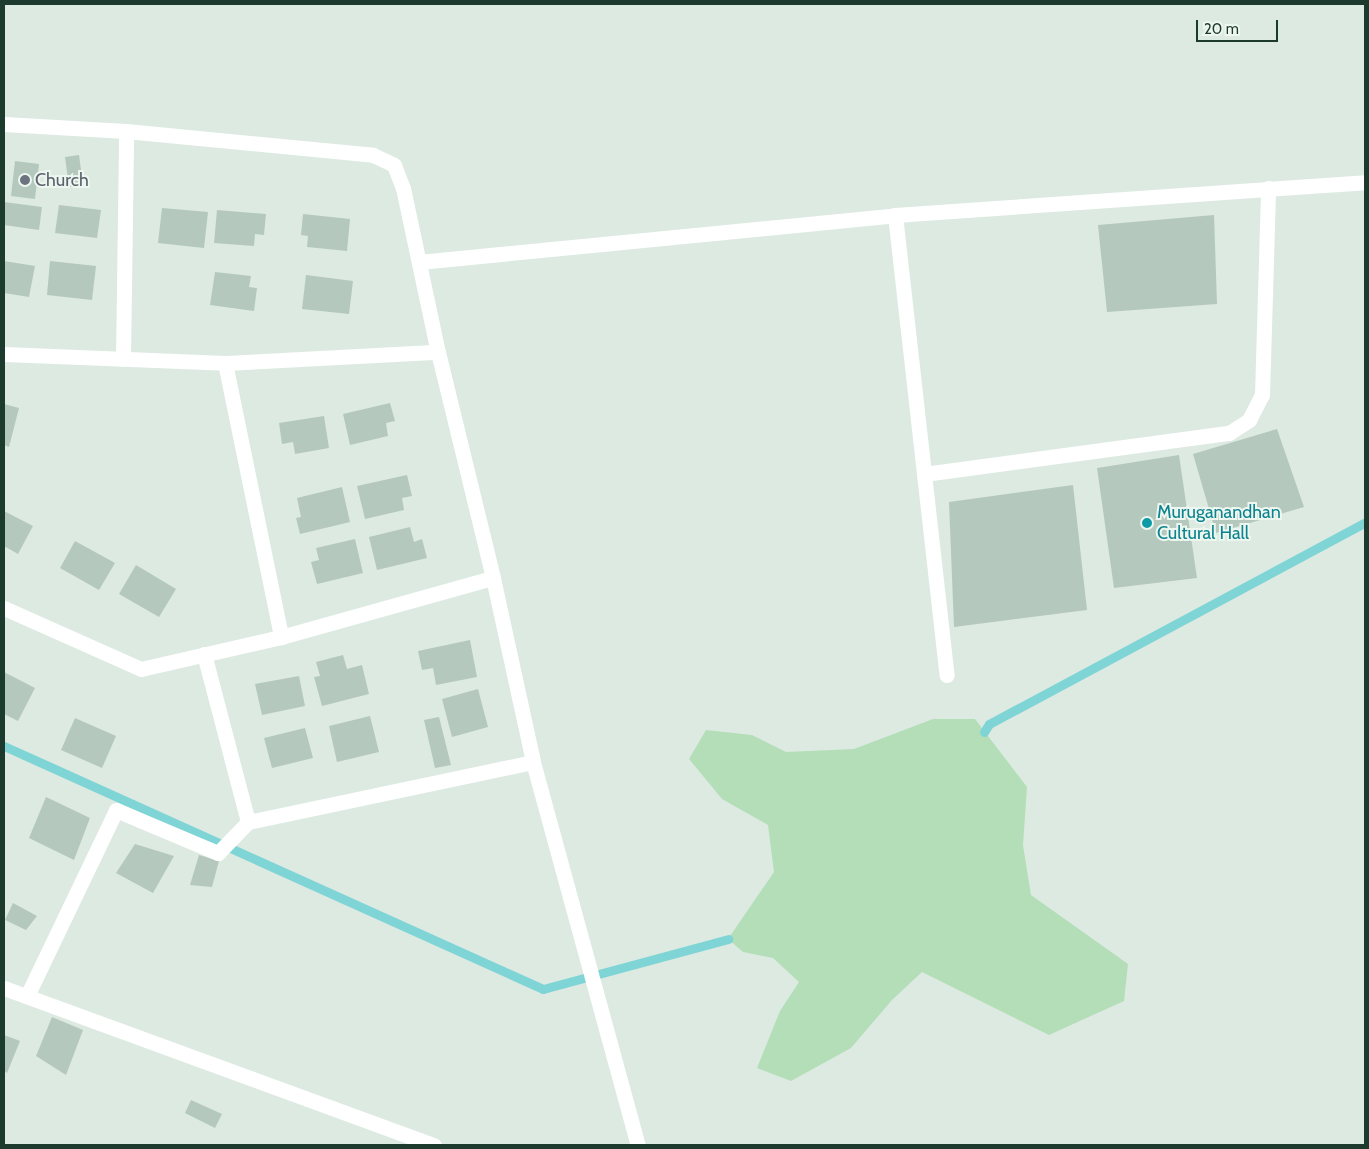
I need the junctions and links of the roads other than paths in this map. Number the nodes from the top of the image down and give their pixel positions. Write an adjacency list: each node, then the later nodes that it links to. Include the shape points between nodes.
1 (4, 124): 2 (street)
2 (126, 131): 6 (street, via 373,155 394,165 403,188); 9 (street)
3 (1365, 182): 4 (street)
4 (1268, 188): 5 (street); 11 (street, via 1262,394 1249,420 1230,433)
5 (895, 215): 6 (street); 11 (street)
6 (419, 262): 7 (street)
7 (438, 352): 10 (street); 12 (street)
8 (4, 354): 9 (street)
9 (123, 359): 10 (street)
10 (225, 363): 14 (street)
11 (924, 474): 16 (street)
12 (494, 578): 14 (street); 17 (street)
13 (4, 608): 15 (street, via 141,669)
14 (281, 637): 15 (street)
15 (204, 654): 18 (street)
16 (947, 674)
17 (533, 762): 18 (street); 22 (street)
18 (248, 822): 20 (street, via 218,853 116,810)
19 (4, 988): 20 (street)
20 (27, 996): 21 (street)
21 (434, 1145)
22 (638, 1145)

